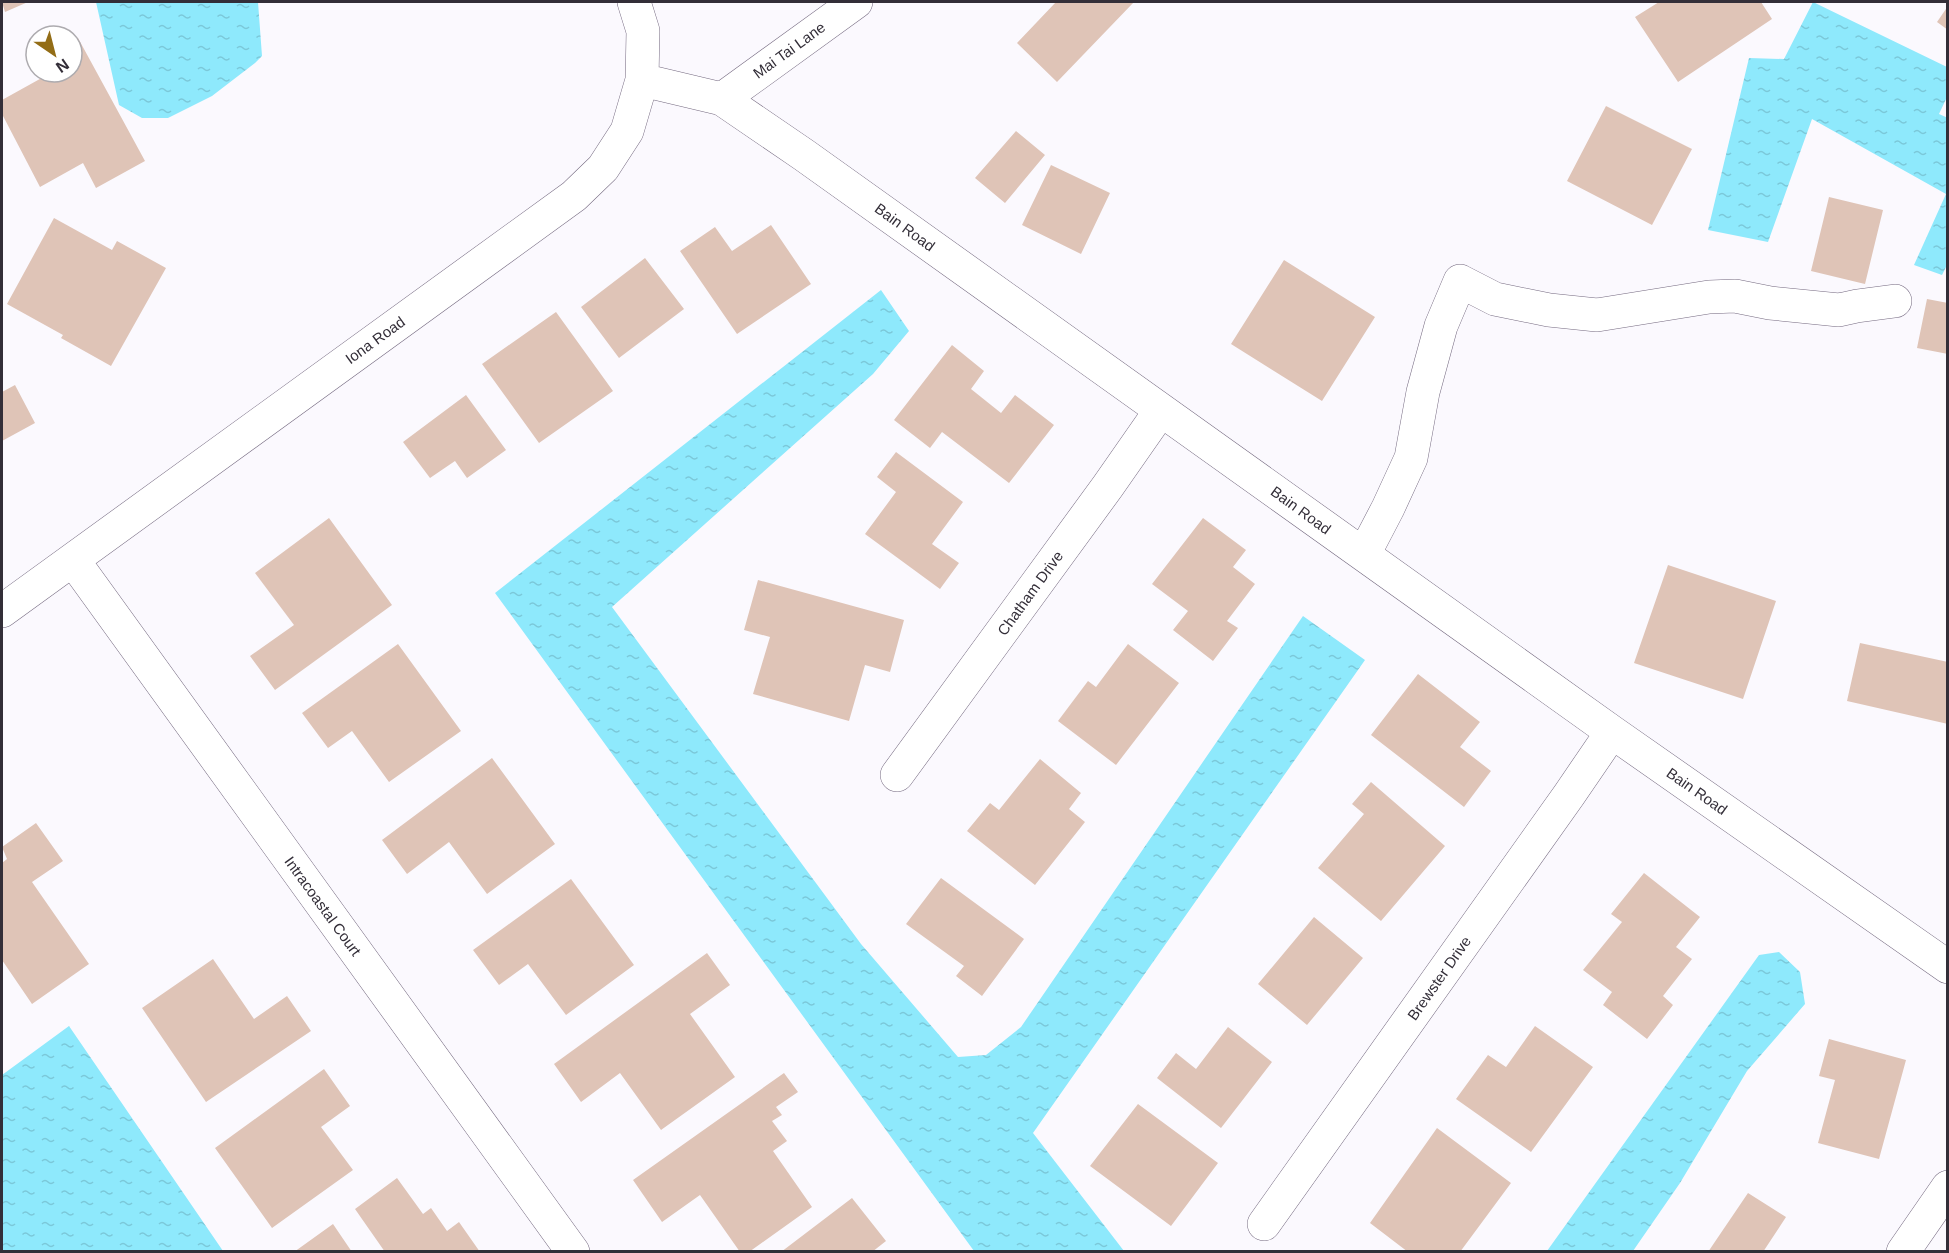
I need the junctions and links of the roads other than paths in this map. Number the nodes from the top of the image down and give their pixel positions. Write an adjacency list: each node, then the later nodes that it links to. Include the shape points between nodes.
1 (634, 2): 3 (street, Iona Road, via 643,32)
2 (856, 2): 4 (street, Mai Tai Lane)
3 (642, 80): 4 (street, Bain Road); 8 (street, Iona Road, via 627,131 603,168 574,195)
4 (722, 99): 6 (street, Bain Road)
5 (1895, 302): 7 (street, via 1839,310 1735,296 1597,315 1495,299 1460,281 1441,326 1411,458)
6 (1161, 410): 7 (street, Bain Road); 11 (street, Chatham Drive)
7 (1364, 554): 10 (street, Bain Road)
8 (73, 560): 9 (street, Iona Road); 15 (street, Intracoastal Court)
9 (2, 611)
10 (1612, 732): 12 (street, Bain Road); 14 (street, Brewster Drive)
11 (897, 775)
12 (1947, 967)
13 (1947, 1187): 16 (street)
14 (1264, 1224)
15 (573, 1251)
16 (1903, 1251)

